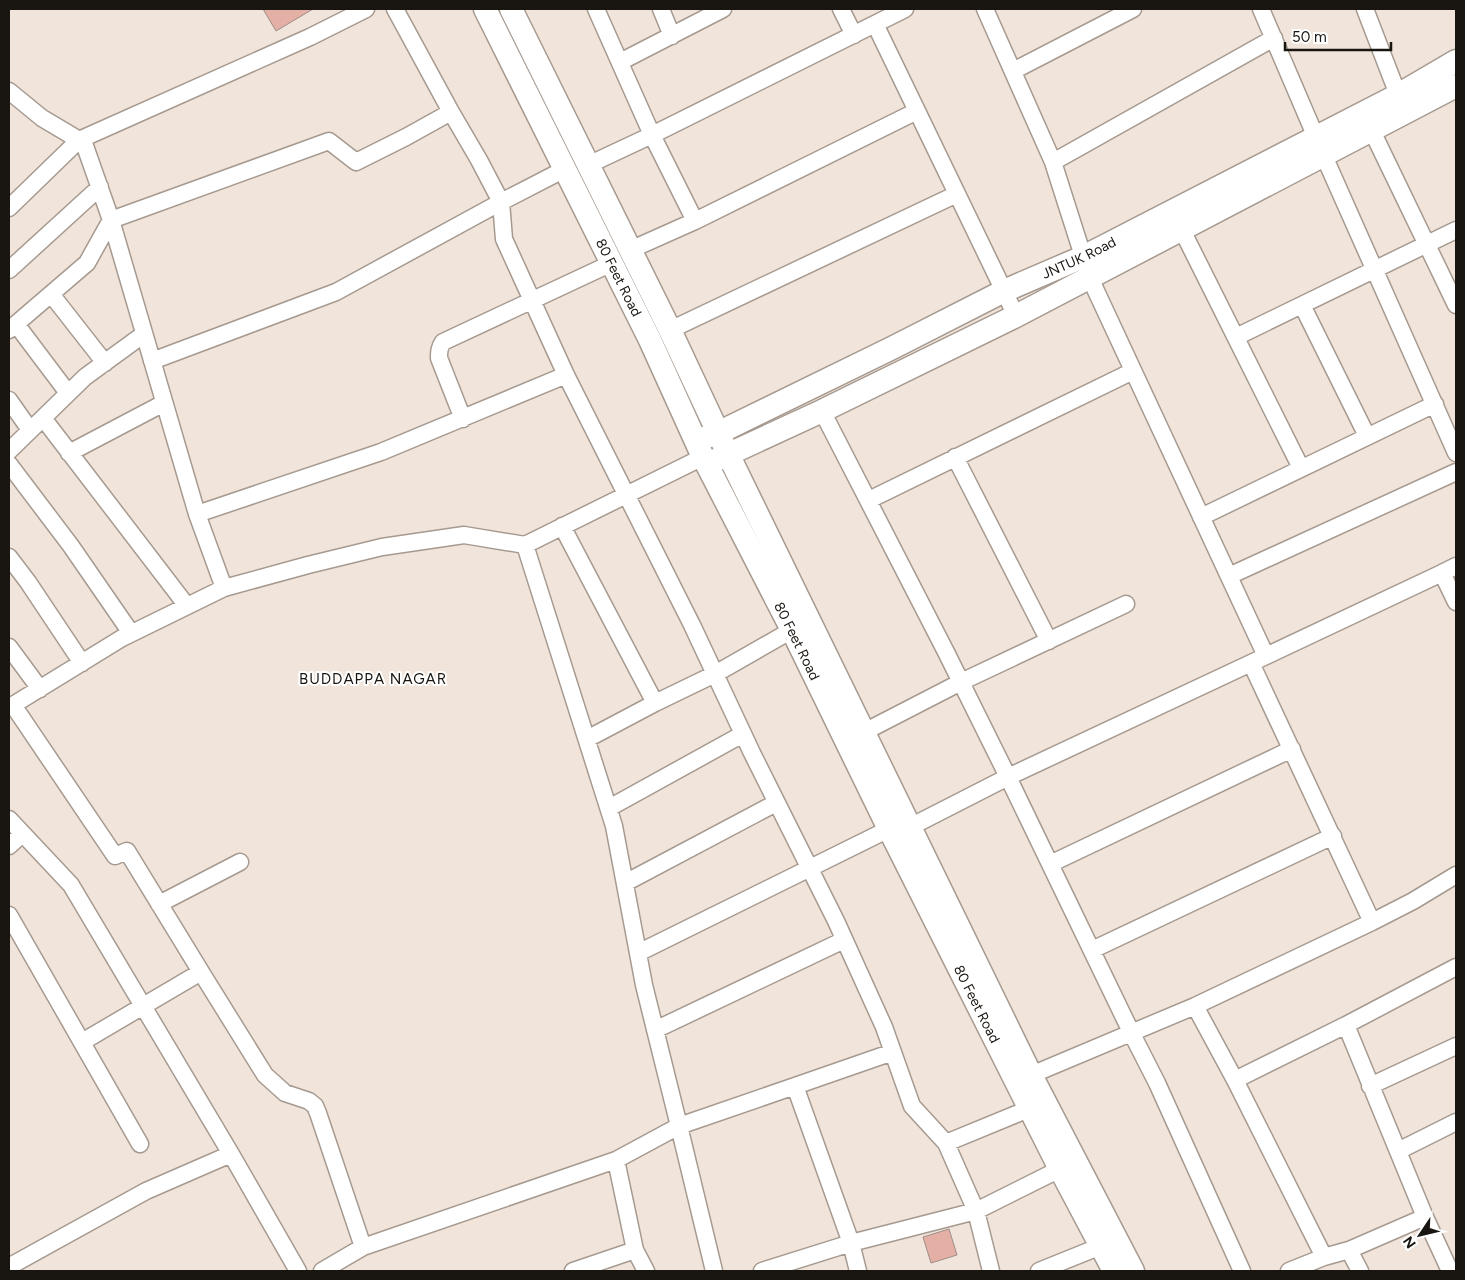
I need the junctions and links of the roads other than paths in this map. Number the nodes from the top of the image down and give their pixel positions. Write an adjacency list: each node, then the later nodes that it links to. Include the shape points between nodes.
1 (395, 9): 25 (street)
2 (485, 9): 32 (main road, 80 Feet Road)
3 (511, 9): 31 (main road, 80 Feet Road)
4 (596, 9): 18 (street)
5 (661, 9): 16 (street)
6 (724, 9): 16 (street)
7 (841, 9): 15 (street)
8 (905, 9): 14 (street)
9 (986, 9): 20 (street)
10 (1133, 9): 20 (street)
11 (1261, 9): 17 (street)
12 (1365, 9): 23 (street)
13 (361, 10): 28 (street, via 310,37)
14 (875, 24): 15 (street); 24 (street)
15 (854, 34): 27 (street)
16 (672, 36): 18 (street)
17 (1274, 38): 29 (street); 30 (street)
18 (620, 62): 27 (street)
19 (1456, 62): 23 (main road, JNTUK Road)
20 (1013, 71): 30 (street)
21 (1456, 86): 23 (main road, JNTUK Road)
22 (9, 91): 28 (street, via 42,118)
23 (1402, 104): 26 (main road, JNTUK Road); 29 (main road, JNTUK Road)
24 (917, 111): 34 (street); 38 (street)
25 (451, 112): 35 (street); 37 (street, via 356,162 329,141)
26 (1372, 131): 29 (main road, JNTUK Road); 41 (street)
27 (652, 136): 31 (street); 38 (street)
28 (79, 140): 33 (street, via 85,146); 36 (street)
29 (1320, 146): 39 (main road, JNTUK Road); 43 (main road, JNTUK Road); 45 (street)
30 (1053, 162): 43 (street)
31 (588, 165): 42 (main road, 80 Feet Road)
32 (565, 170): 35 (street); 42 (main road, 80 Feet Road)
33 (100, 187): 37 (street); 44 (street)
34 (957, 194): 47 (street); 54 (street)
35 (501, 202): 49 (street, via 504,239); 57 (street, via 336,292)
36 (9, 208)
37 (111, 220): 48 (street, via 87,264); 55 (street)
38 (695, 221): 42 (street)
39 (1182, 230): 46 (main road, JNTUK Road); 56 (street)
40 (1456, 230): 41 (street)
41 (1426, 244): 45 (street); 51 (street)
42 (621, 256): 49 (street); 54 (main road, 80 Feet Road); 74 (main road, 80 Feet Road, via 650,340)
43 (1083, 256): 46 (street); 47 (main road, JNTUK Road)
44 (9, 270)
45 (1375, 270): 50 (street); 64 (street)
46 (1090, 278): 52 (main road, JNTUK Road); 59 (street)
47 (1004, 291): 52 (street); 69 (main road, JNTUK Road)
48 (51, 294): 53 (street); 58 (street)
49 (532, 301): 60 (street); 67 (street, via 448,339 440,347 440,358)
50 (1302, 305): 56 (street); 70 (street)
51 (1456, 305)
52 (1016, 316): 65 (main road, JNTUK Road)
53 (12, 327): 61 (street)
54 (670, 330): 69 (main road, 80 Feet Road)
55 (144, 334): 57 (street); 58 (street)
56 (1236, 337): 78 (street)
57 (152, 361): 63 (street)
58 (105, 363): 61 (street)
59 (1133, 371): 76 (street); 83 (street)
60 (566, 376): 67 (street); 80 (street)
61 (68, 393): 66 (street)
62 (9, 400): 68 (street)
63 (164, 403): 72 (street); 82 (street)
64 (1435, 404): 70 (street); 73 (street)
65 (822, 411): 75 (main road, JNTUK Road); 81 (street)
66 (43, 418): 68 (street); 72 (street)
67 (463, 419): 82 (street, via 381,452)
68 (30, 430): 71 (street)
69 (718, 433): 74 (main road, JNTUK Road); 75 (main road, 80 Feet Road)
70 (1367, 436): 78 (street)
71 (9, 451)
72 (69, 453): 92 (street)
73 (1456, 453)
74 (702, 454): 75 (main road, JNTUK Road); 80 (street); 93 (main road, 80 Feet Road)
75 (728, 454): 104 (main road, 80 Feet Road)
76 (955, 457): 81 (street); 95 (street)
77 (9, 464): 94 (street)
78 (1301, 468): 83 (street)
79 (1456, 472): 88 (street)
80 (626, 494): 84 (street); 99 (street)
81 (869, 500): 100 (street)
82 (197, 514): 89 (street)
83 (1201, 517): 88 (street)
84 (562, 526): 85 (street); 102 (street)
85 (525, 544): 89 (street, via 464,536 382,547); 106 (street)
86 (9, 557): 98 (street)
87 (1449, 570): 90 (street); 97 (street)
88 (1229, 576): 97 (street)
89 (224, 588): 92 (street)
90 (1456, 602)
91 (1126, 604): 95 (street)
92 (187, 606): 94 (street)
93 (792, 630): 99 (street); 112 (main road, 80 Feet Road)
94 (131, 633): 98 (street)
95 (1049, 641): 100 (street)
96 (9, 647): 101 (street)
97 (1259, 659): 107 (street); 108 (street)
98 (82, 663): 101 (street)
99 (715, 674): 102 (street); 105 (street)
100 (961, 682): 104 (street); 108 (street)
101 (40, 688): 103 (street)
102 (655, 703): 106 (street)
103 (11, 707): 121 (street, via 115,856 127,851)
104 (864, 732): 112 (main road, 80 Feet Road)
105 (743, 734): 109 (street); 110 (street)
106 (587, 738): 110 (street)
107 (1292, 749): 114 (street); 117 (street)
108 (1008, 778): 112 (street); 117 (street)
109 (776, 803): 118 (street); 120 (street)
110 (609, 808): 120 (street)
111 (9, 819): 113 (street)
112 (900, 828): 118 (street); 137 (main road, 80 Feet Road); 141 (main road, 80 Feet Road)
113 (22, 834): 115 (street); 129 (street, via 71,885)
114 (1333, 836): 123 (street); 125 (street)
115 (9, 846)
116 (240, 862): 121 (street)
117 (1050, 864): 125 (street)
118 (809, 869): 124 (street); 126 (street)
119 (1456, 875): 123 (street)
120 (625, 883): 126 (street)
121 (159, 904): 128 (street)
122 (9, 915): 134 (street)
123 (1372, 922): 130 (street)
124 (844, 940): 132 (street); 136 (street)
125 (1092, 950): 133 (street)
126 (638, 953): 132 (street)
127 (1456, 967): 131 (street)
128 (201, 972): 129 (street); 154 (street, via 265,1075 285,1093 315,1106)
129 (144, 1006): 134 (street); 147 (street)
130 (1195, 1006): 133 (street); 138 (street)
131 (1346, 1026): 138 (street); 140 (street)
132 (656, 1030): 143 (street)
133 (1132, 1034): 137 (street); 170 (street)
134 (82, 1042): 145 (street)
135 (1456, 1046): 140 (street)
136 (893, 1052): 139 (street); 144 (street, via 912,1106)
137 (1031, 1075): 169 (main road, 80 Feet Road)
138 (1235, 1080): 157 (street)
139 (795, 1086): 143 (street); 152 (street)
140 (1370, 1086): 146 (street)
141 (1031, 1108): 144 (street); 149 (main road, 80 Feet Road)
142 (1456, 1122): 146 (street)
143 (679, 1126): 148 (street); 163 (street)
144 (946, 1143): 150 (street)
145 (140, 1144)
146 (1398, 1151): 151 (street)
147 (231, 1154): 158 (street, via 146,1191); 159 (street)
148 (616, 1160): 154 (street); 155 (street)
149 (1060, 1169): 150 (street); 153 (main road, 80 Feet Road)
150 (976, 1211): 152 (street); 166 (street)
151 (1425, 1217): 156 (street); 173 (street)
152 (850, 1243): 164 (street); 165 (street)
153 (1101, 1246): 167 (street); 168 (main road, 80 Feet Road)
154 (362, 1247): 160 (street)
155 (635, 1250): 161 (street); 162 (street)
156 (1349, 1250): 157 (street); 172 (street)
157 (1324, 1257): 171 (street)
158 (9, 1268)
159 (298, 1271)
160 (322, 1271)
161 (573, 1271)
162 (646, 1271)
163 (714, 1271)
164 (762, 1271)
165 (858, 1271)
166 (991, 1271)
167 (1039, 1271)
168 (1114, 1271)
169 (1133, 1271)
170 (1242, 1271)
171 (1289, 1271)
172 (1360, 1271)
173 (1450, 1271)

